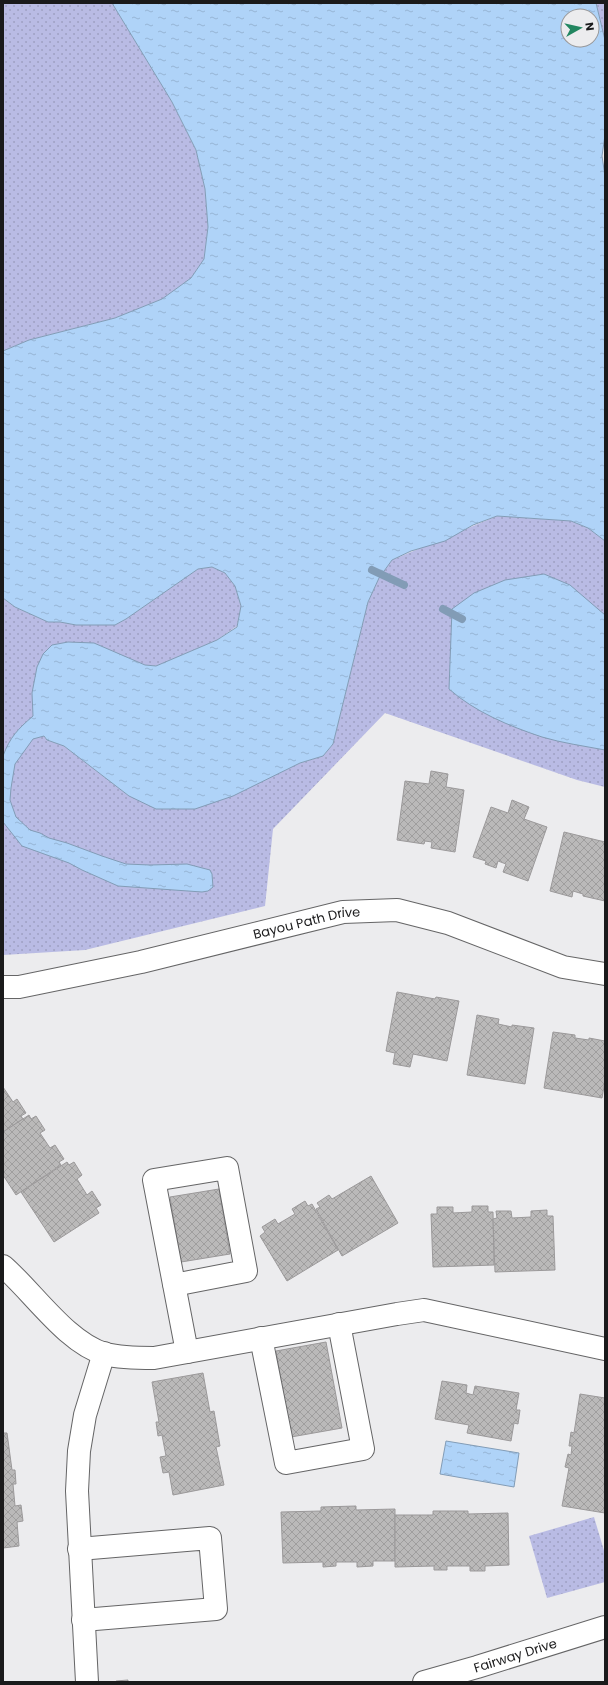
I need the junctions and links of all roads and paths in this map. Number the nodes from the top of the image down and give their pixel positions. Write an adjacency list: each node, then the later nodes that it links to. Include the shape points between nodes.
1 (605, 974): 2 (street, Bayou Path Drive, via 563,967 448,923 397,910 342,912 141,962 19,987)
2 (3, 987)
3 (3, 1266): 9 (street, via 68,1332)
4 (174, 1285): 4 (street, via 154,1180 227,1168 246,1271); 8 (street)
5 (339, 1324): 6 (street); 6 (street, via 362,1449 286,1463); 7 (street, via 424,1310)
6 (261, 1338): 8 (street)
7 (605, 1349)
8 (187, 1352): 9 (street, via 154,1358 128,1358)
9 (104, 1353): 10 (street, via 85,1415 79,1451)
10 (79, 1549): 11 (street); 11 (street, via 210,1538 216,1609)
11 (83, 1620): 13 (street)
12 (605, 1627): 14 (street, Fairway Drive)
13 (87, 1682)
14 (424, 1682)

